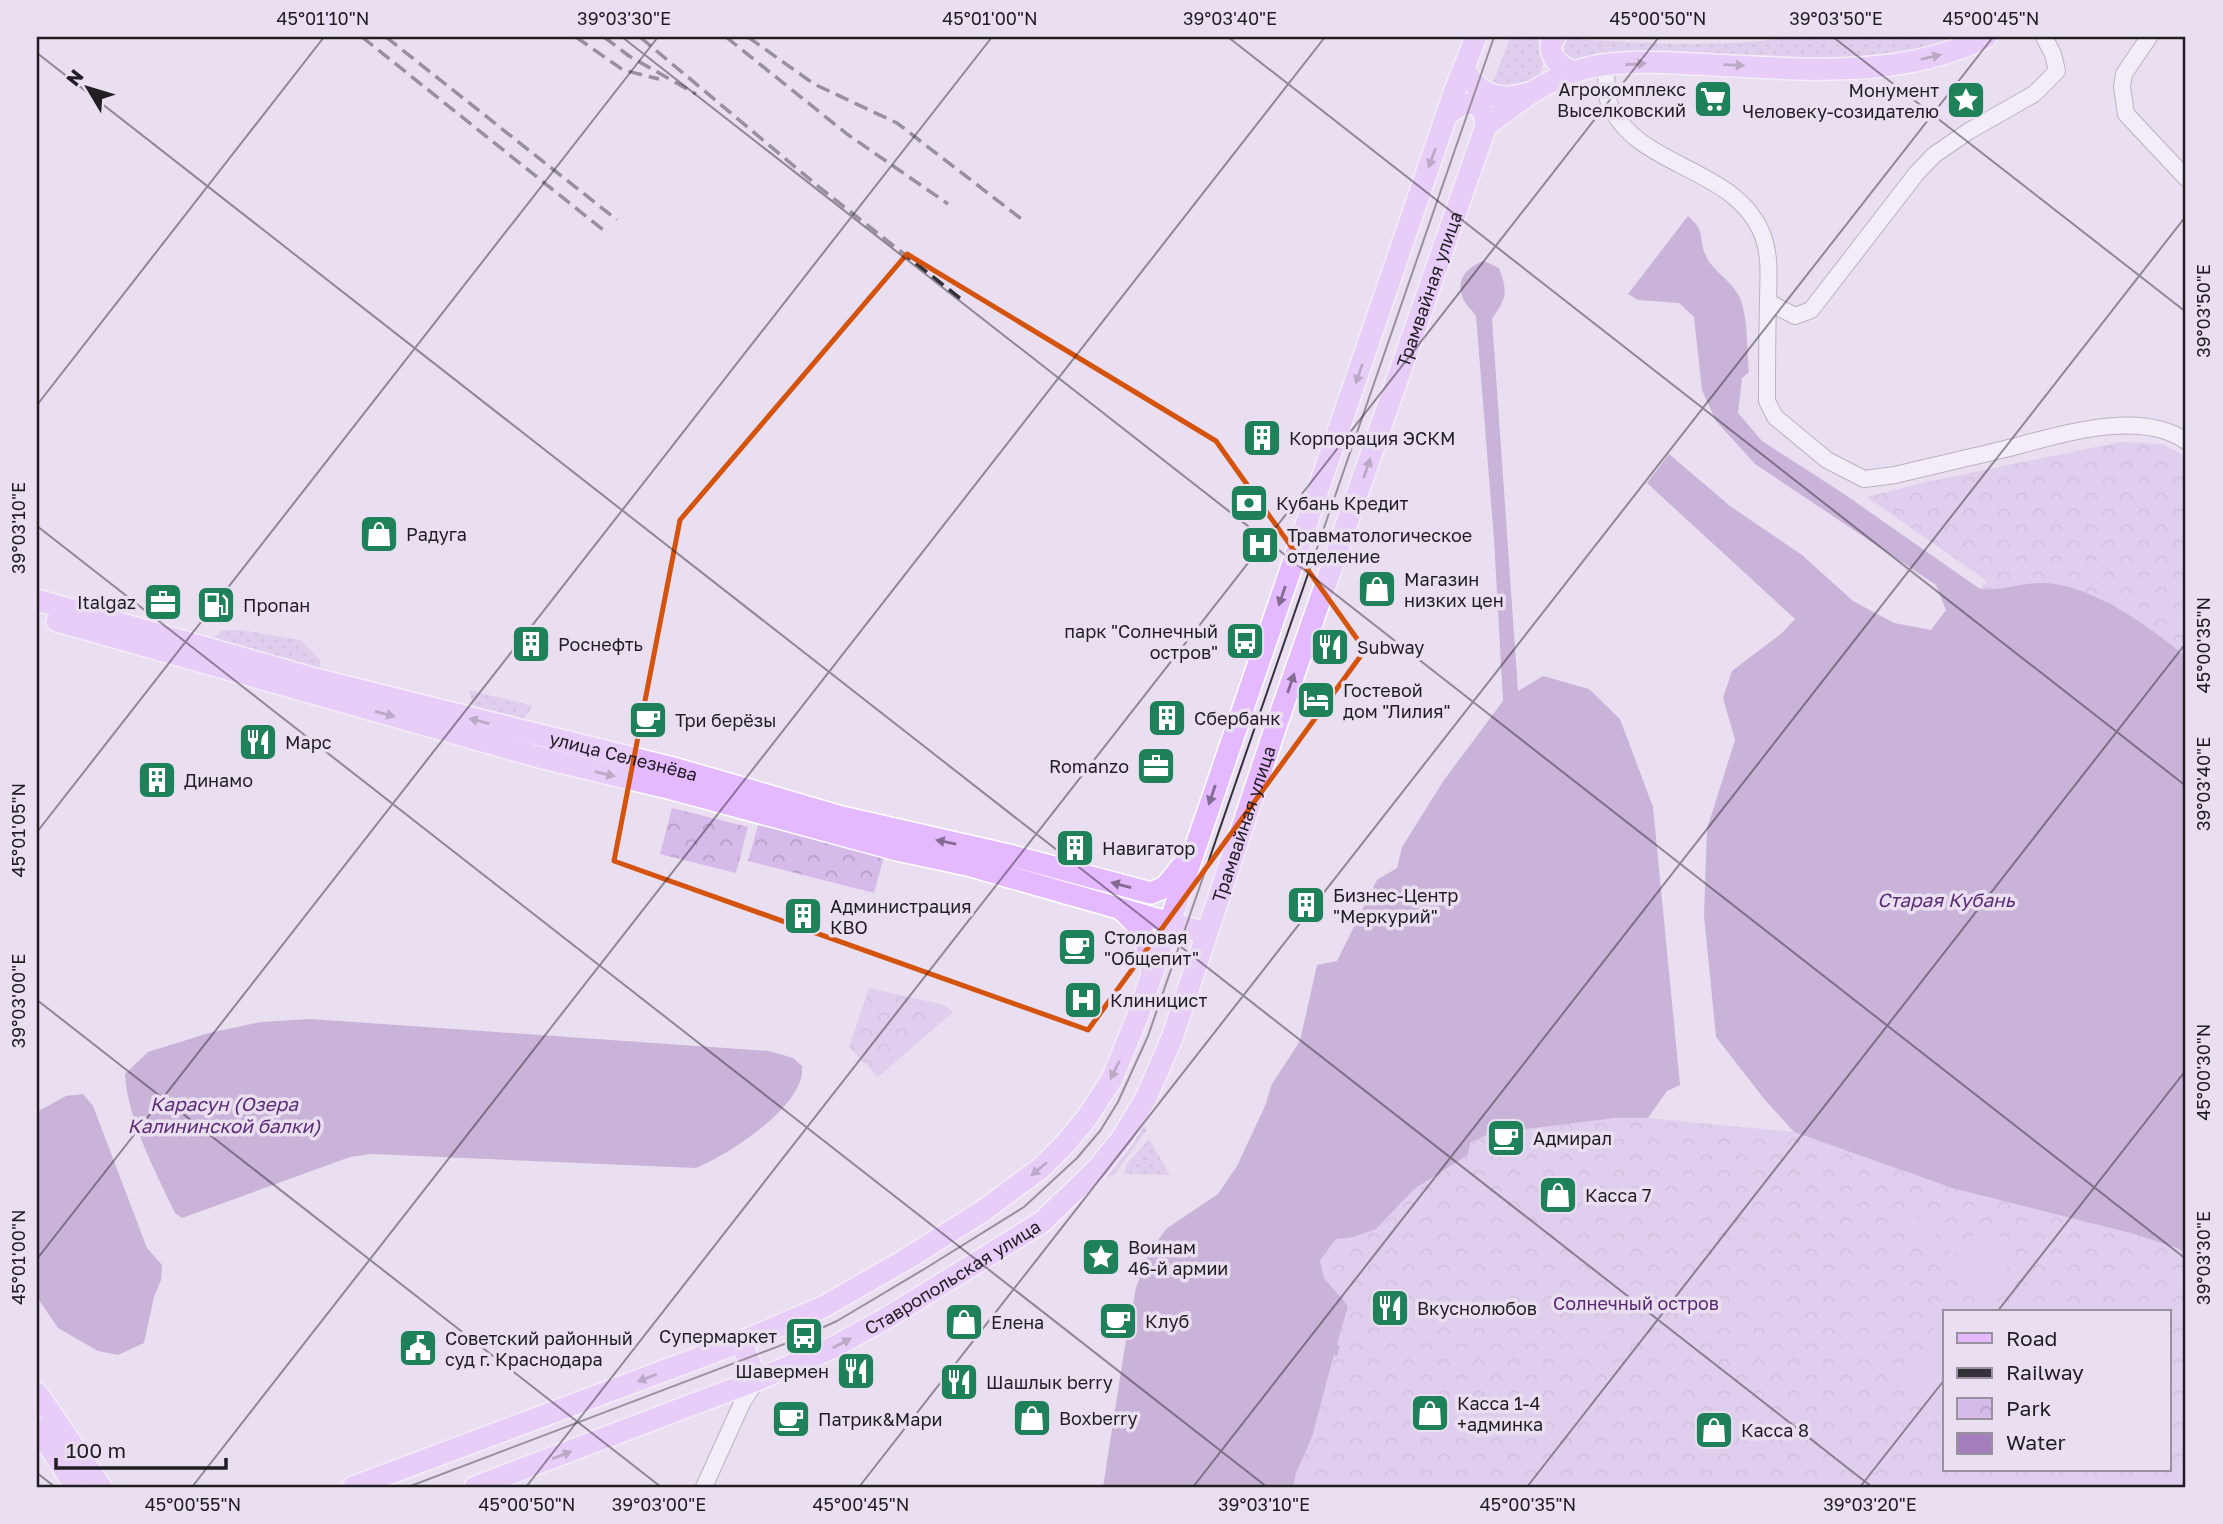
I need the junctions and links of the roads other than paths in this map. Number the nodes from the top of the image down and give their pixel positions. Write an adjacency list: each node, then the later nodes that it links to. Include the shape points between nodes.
1 (1555, 37): 8 (main road, via 1551,44 1554,58)
2 (1986, 37): 6 (main road, one-way to 2, via 1658,62 1830,69 1902,64 1959,50)
3 (2044, 37): 13 (street, via 2057,71 2034,94 1934,155 1811,310 1795,316)
4 (2149, 37): 12 (street, via 2124,74 2126,114)
5 (1475, 38): 7 (main road)
6 (1606, 66): 8 (main road); 13 (street, via 1608,101 1620,122 1644,145 1733,194 1749,209 1763,236 1769,263)
7 (1464, 67): 9 (main road, via 1491,96 1516,97); 10 (main road)
8 (1573, 72): 9 (main road)
9 (1532, 91): 11 (main road)
10 (1447, 115): 11 (main road, via 1461,104 1470,104 1486,115); 17 (main road, one-way to 17)
11 (1486, 126): 20 (main road, Трамвайная улица, one-way to 11)
12 (2186, 178)
13 (1768, 302): 14 (street, via 1767,401 1775,416 1827,460 1864,479 2084,430 2154,428)
14 (2186, 441)
15 (37, 600): 17 (main road, улица Селезнёва, one-way to 15, via 1173,879 1151,893 323,681)
16 (37, 615): 18 (main road, улица Селезнёва, one-way to 18, via 539,757)
17 (1193, 850): 19 (main road)
18 (1119, 907): 19 (main road, улица Селезнёва); 21 (main road, via 1146,937)
19 (1169, 922): 20 (main road, улица Селезнёва); 21 (main road)
20 (1206, 933): 22 (main road, Трамвайная улица, via 1164,1058)
21 (1151, 975): 23 (main road, one-way to 23, via 1112,1079 1086,1119 1041,1168 983,1211 823,1307)
22 (1122, 1138): 24 (main road, Ставропольская улица, one-way to 22, via 834,1347 890,1316 1042,1222)
23 (741, 1342): 24 (main road); 29 (main road, one-way to 29)
24 (757, 1380): 30 (main road, Ставропольская улица, one-way to 24); 31 (street)
25 (37, 1393): 28 (main road)
26 (37, 1428): 27 (main road)
27 (76, 1487)
28 (102, 1487)
29 (354, 1487)
30 (475, 1487)
31 (704, 1487)

